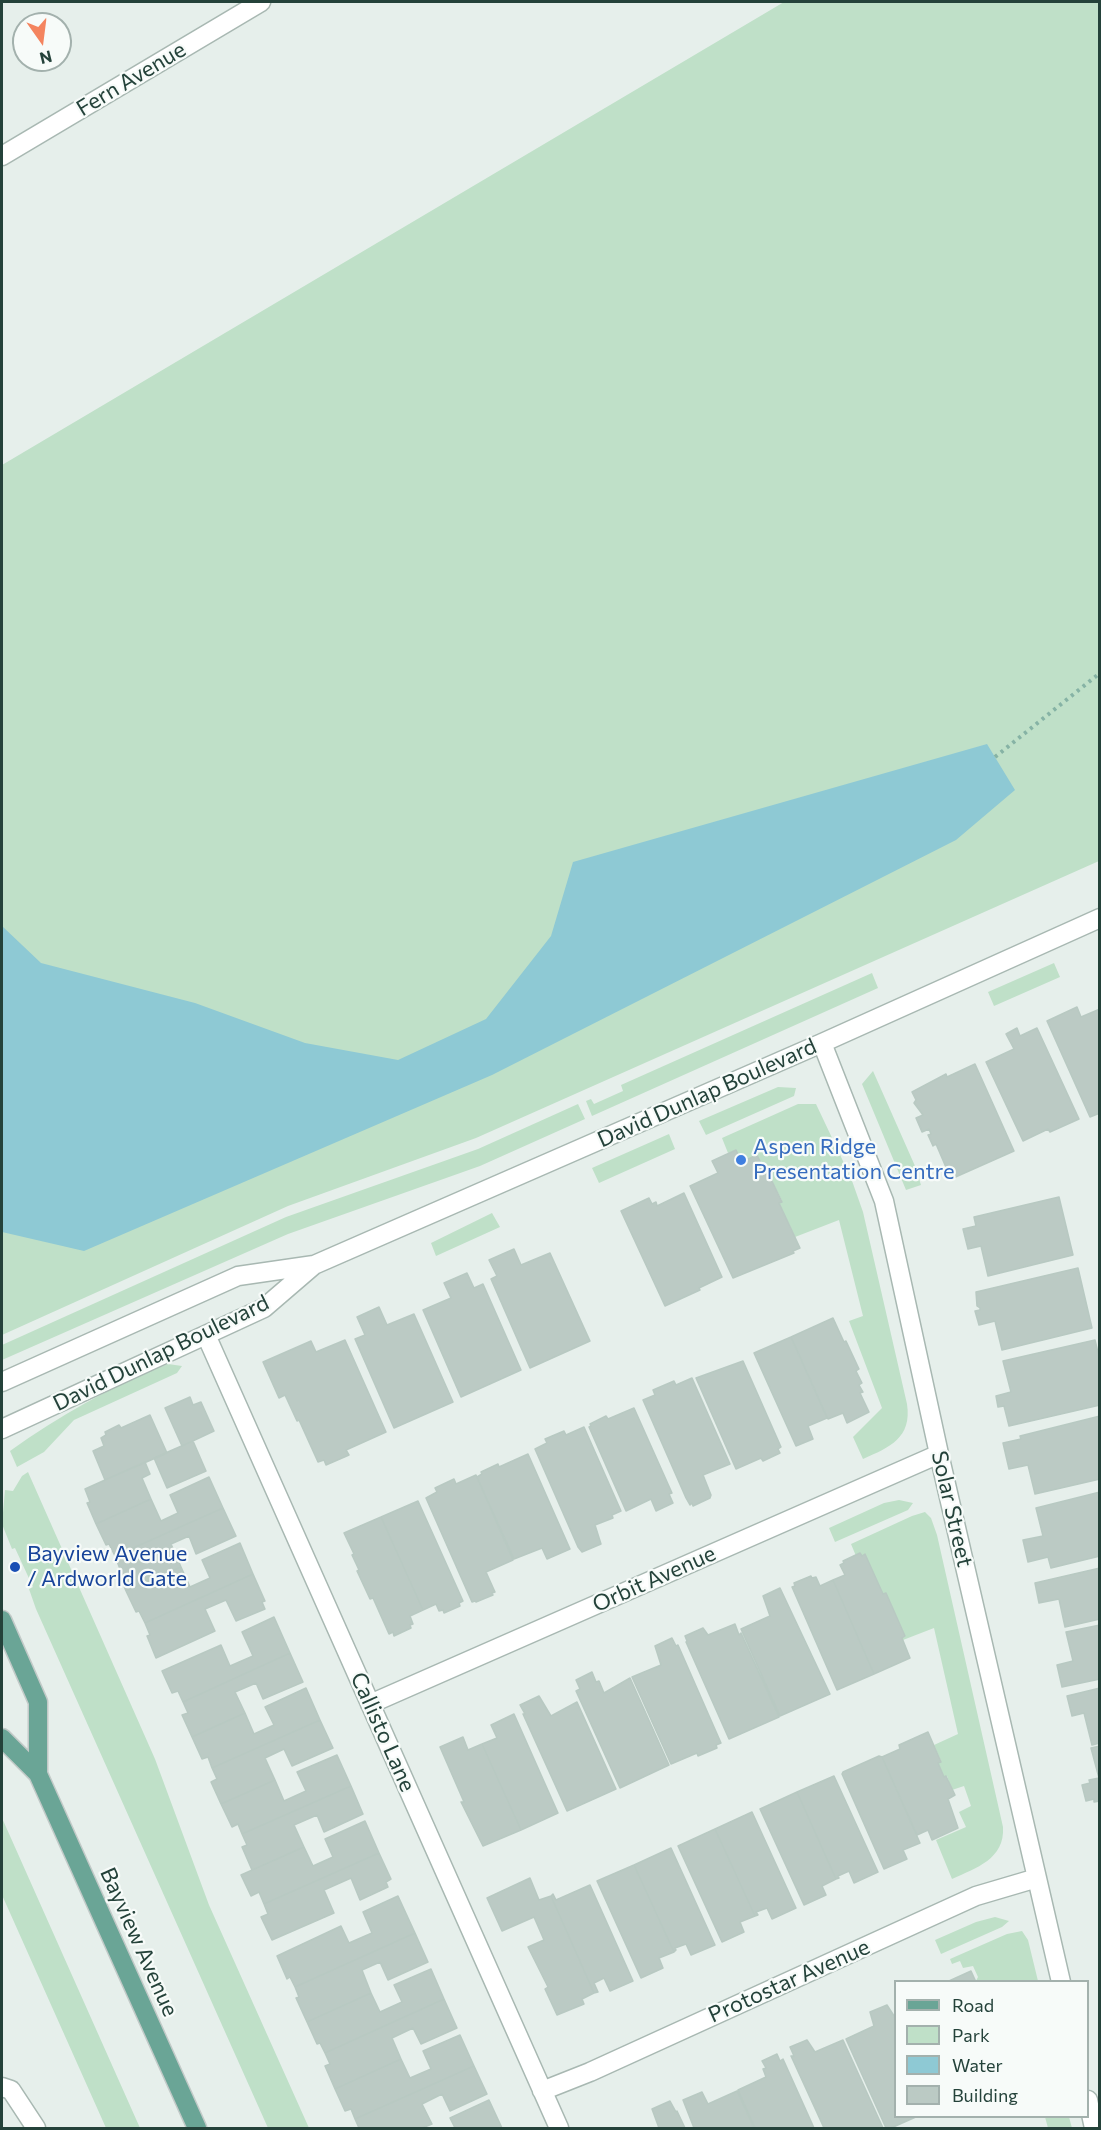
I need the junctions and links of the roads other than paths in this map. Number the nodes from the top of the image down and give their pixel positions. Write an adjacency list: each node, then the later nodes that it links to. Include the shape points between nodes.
1 (261, 2): 2 (street, Fern Avenue)
2 (2, 156)
3 (1100, 918): 4 (street, David Dunlap Boulevard)
4 (822, 1043): 5 (street, David Dunlap Boulevard); 9 (street, Solar Street, via 884,1201)
5 (314, 1265): 6 (street, David Dunlap Boulevard, via 264,1308); 7 (street, David Dunlap Boulevard, via 238,1276)
6 (206, 1335): 8 (street, David Dunlap Boulevard); 11 (street, Callisto Lane)
7 (2, 1382)
8 (2, 1429)
9 (939, 1454): 11 (street, Orbit Avenue); 14 (street, Solar Street)
10 (2, 1620): 13 (main road, Bayview Avenue, via 38,1702)
11 (370, 1704): 17 (street, Callisto Lane)
12 (2, 1738): 13 (main road, Bayview Avenue)
13 (38, 1774): 20 (main road, Bayview Avenue)
14 (1037, 1878): 15 (street, Solar Street); 17 (street, Protostar Avenue, via 976,1896)
15 (1061, 1980)
16 (2, 2087): 19 (street, via 11,2090)
17 (542, 2091): 21 (street, Callisto Lane)
18 (1089, 2105): 22 (street)
19 (36, 2128)
20 (197, 2128)
21 (559, 2128)
22 (1094, 2128)

